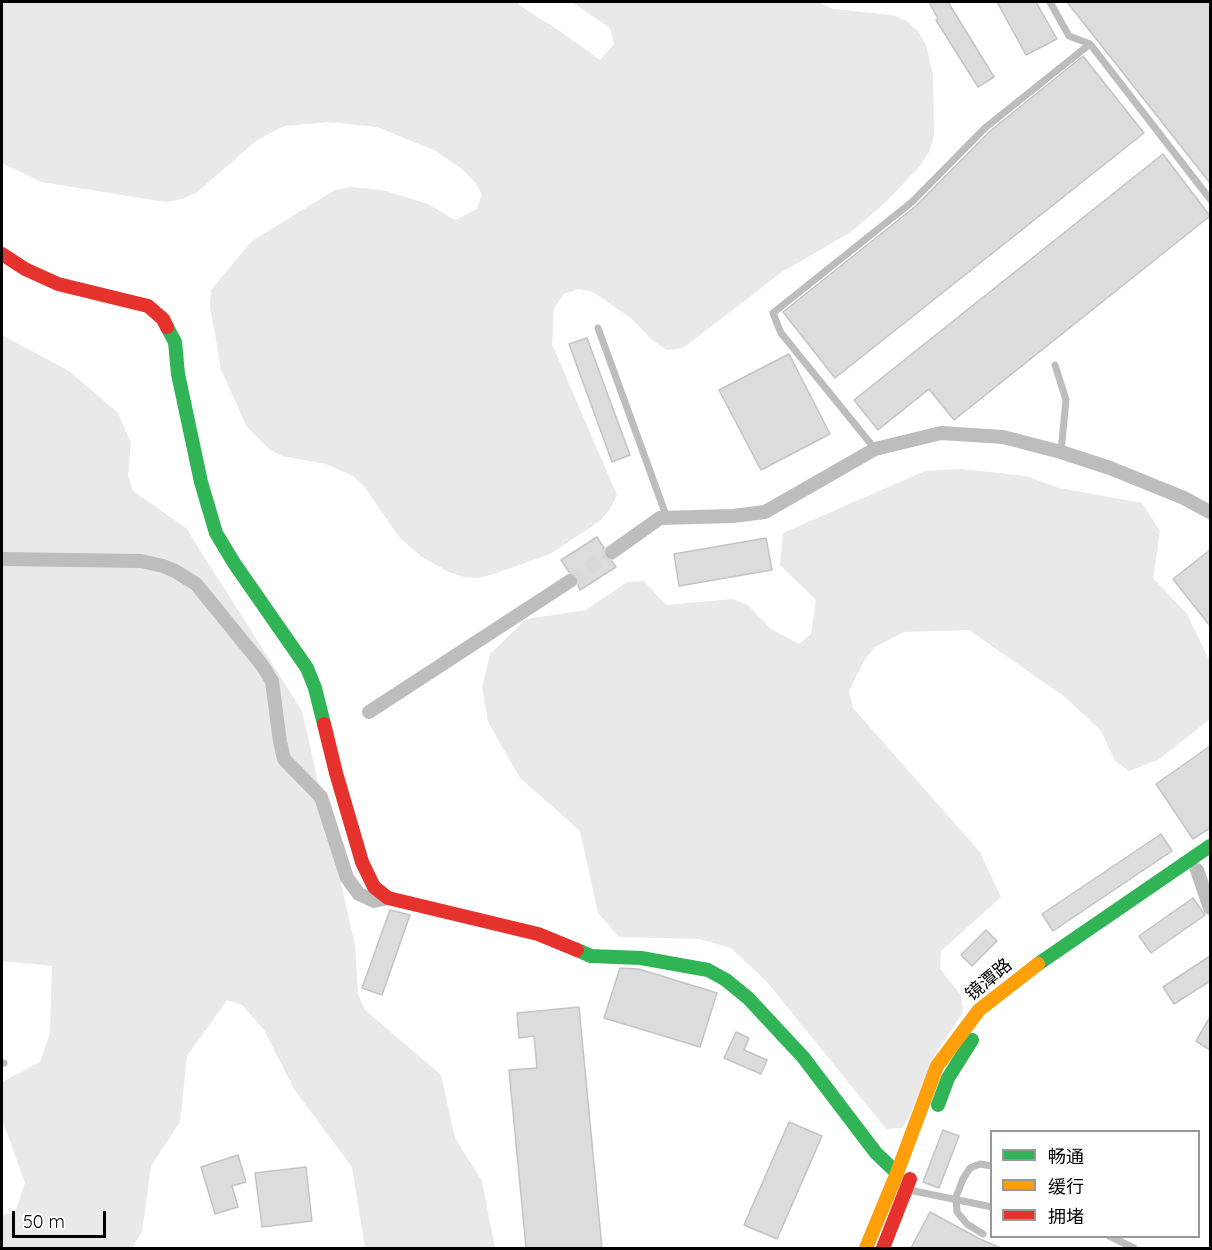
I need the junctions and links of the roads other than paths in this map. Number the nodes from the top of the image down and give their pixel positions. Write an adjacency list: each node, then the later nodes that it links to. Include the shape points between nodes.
1 (1050, 2): 2 (lane, via 1069,36)
2 (1090, 44): 3 (lane); 7 (lane, via 985,128 912,202 773,313 781,333)
3 (1210, 199)
4 (2, 254): 18 (street, via 58,284 148,306 163,319 175,342 178,374 216,533 307,668 362,862 374,887)
5 (598, 328): 10 (lane)
6 (1055, 365): 8 (lane, via 1066,399)
7 (875, 449): 8 (street, via 941,433 1002,437); 10 (street, via 765,512)
8 (1061, 452): 9 (street, via 1110,468)
9 (1210, 512)
10 (667, 518): 11 (street, via 660,518)
11 (612, 552)
12 (2, 560): 18 (street, via 141,561 175,571 196,584 272,681 284,759 321,797 348,878 359,894 374,901)
13 (570, 581): 14 (street)
14 (369, 712)
15 (1210, 846): 23 (street, 镜潭路, via 1029,970 979,1010 937,1066)
16 (1210, 862): 17 (street, 镜潭路)
17 (1197, 870): 19 (street); 20 (street, 镜潭路, via 1034,979 985,1019 948,1078)
18 (388, 898): 23 (street, via 538,934 591,956 641,957 708,970 748,998 803,1057 876,1153)
19 (1210, 908)
20 (932, 1121)
21 (916, 1163): 24 (street)
22 (990, 1166): 26 (lane, bridge, via 970,1168 956,1197 957,1212)
23 (897, 1173): 28 (street, 镜潭路)
24 (906, 1189): 25 (lane); 29 (street)
25 (990, 1207)
26 (983, 1234)
27 (1113, 1238): 30 (lane)
28 (866, 1248)
29 (883, 1248)
30 (1134, 1248)

